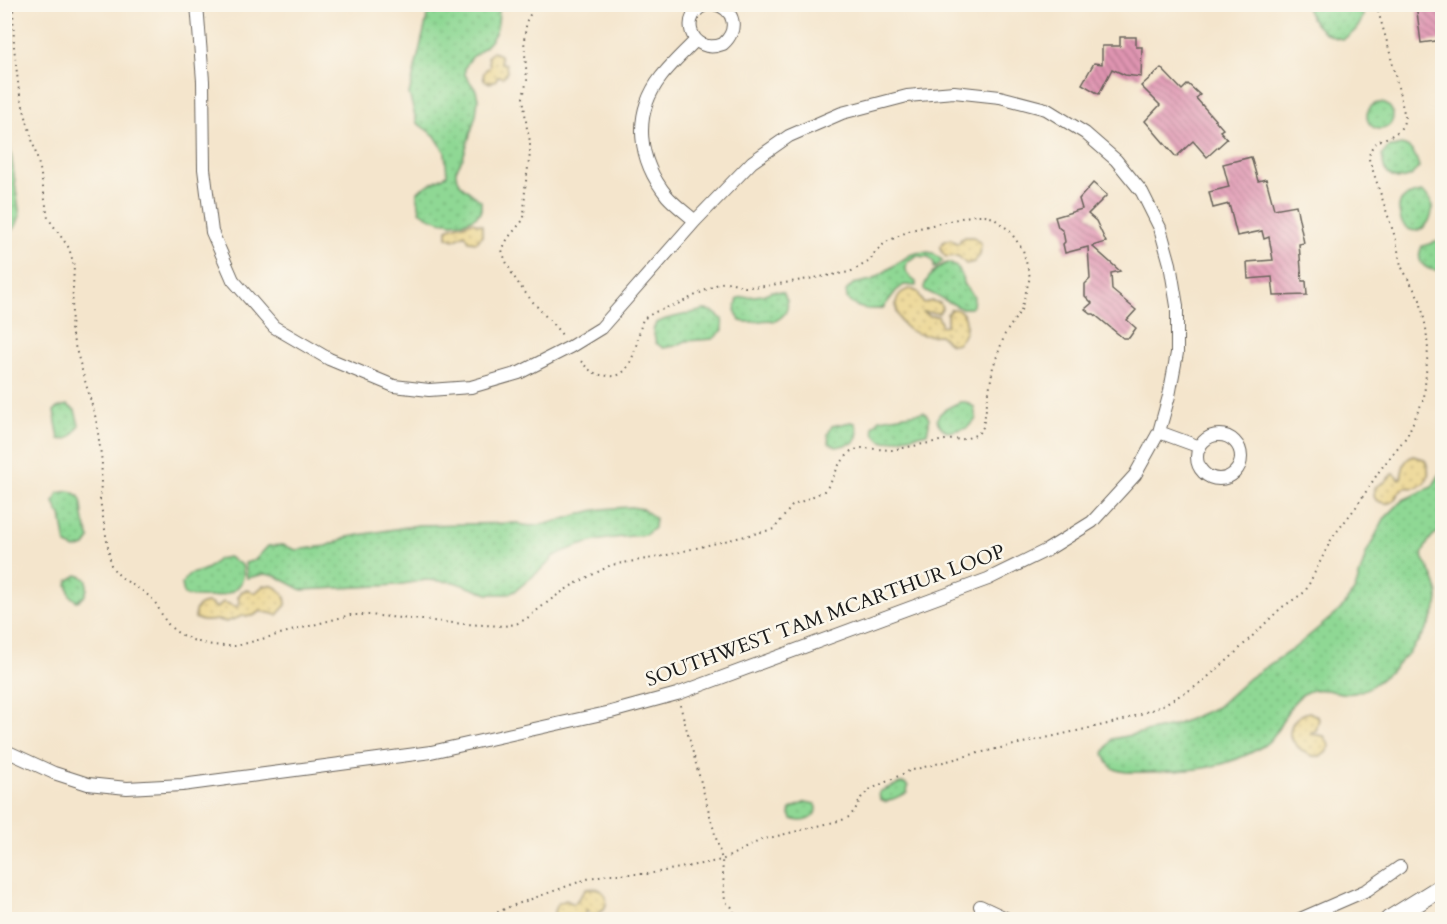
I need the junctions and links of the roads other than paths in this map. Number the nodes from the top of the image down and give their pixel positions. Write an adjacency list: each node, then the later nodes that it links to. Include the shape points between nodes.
1 (196, 4): 5 (street, SOUTHWEST TAM MCARTHUR LOOP, via 203,81 204,169 212,232 233,280 274,327 329,359 394,386 429,390 471,387 519,373 601,328)
2 (709, 4): 4 (street, via 698,9 691,21)
3 (714, 4): 4 (street, via 728,11 733,33 716,47)
4 (696, 40): 5 (street, via 661,77 645,104 641,124 644,153 652,173 668,197)
5 (695, 221): 6 (street, SOUTHWEST TAM MCARTHUR LOOP, via 752,162 789,136 842,113 907,96 954,92 1000,97 1046,109 1085,133 1116,160 1142,192 1160,228 1177,306 1177,353)
6 (1159, 432): 7 (street); 8 (street, SOUTHWEST TAM MCARTHUR LOOP, via 1134,475 1092,522 1047,550 988,579 676,694 611,712 431,752 182,785 127,788 88,784)
7 (1200, 447)
8 (4, 750)
9 (1400, 867): 13 (street, via 1367,890)
10 (1443, 887): 14 (street)
11 (980, 906): 12 (street)
12 (1010, 920)
13 (1298, 920)
14 (1389, 920)

